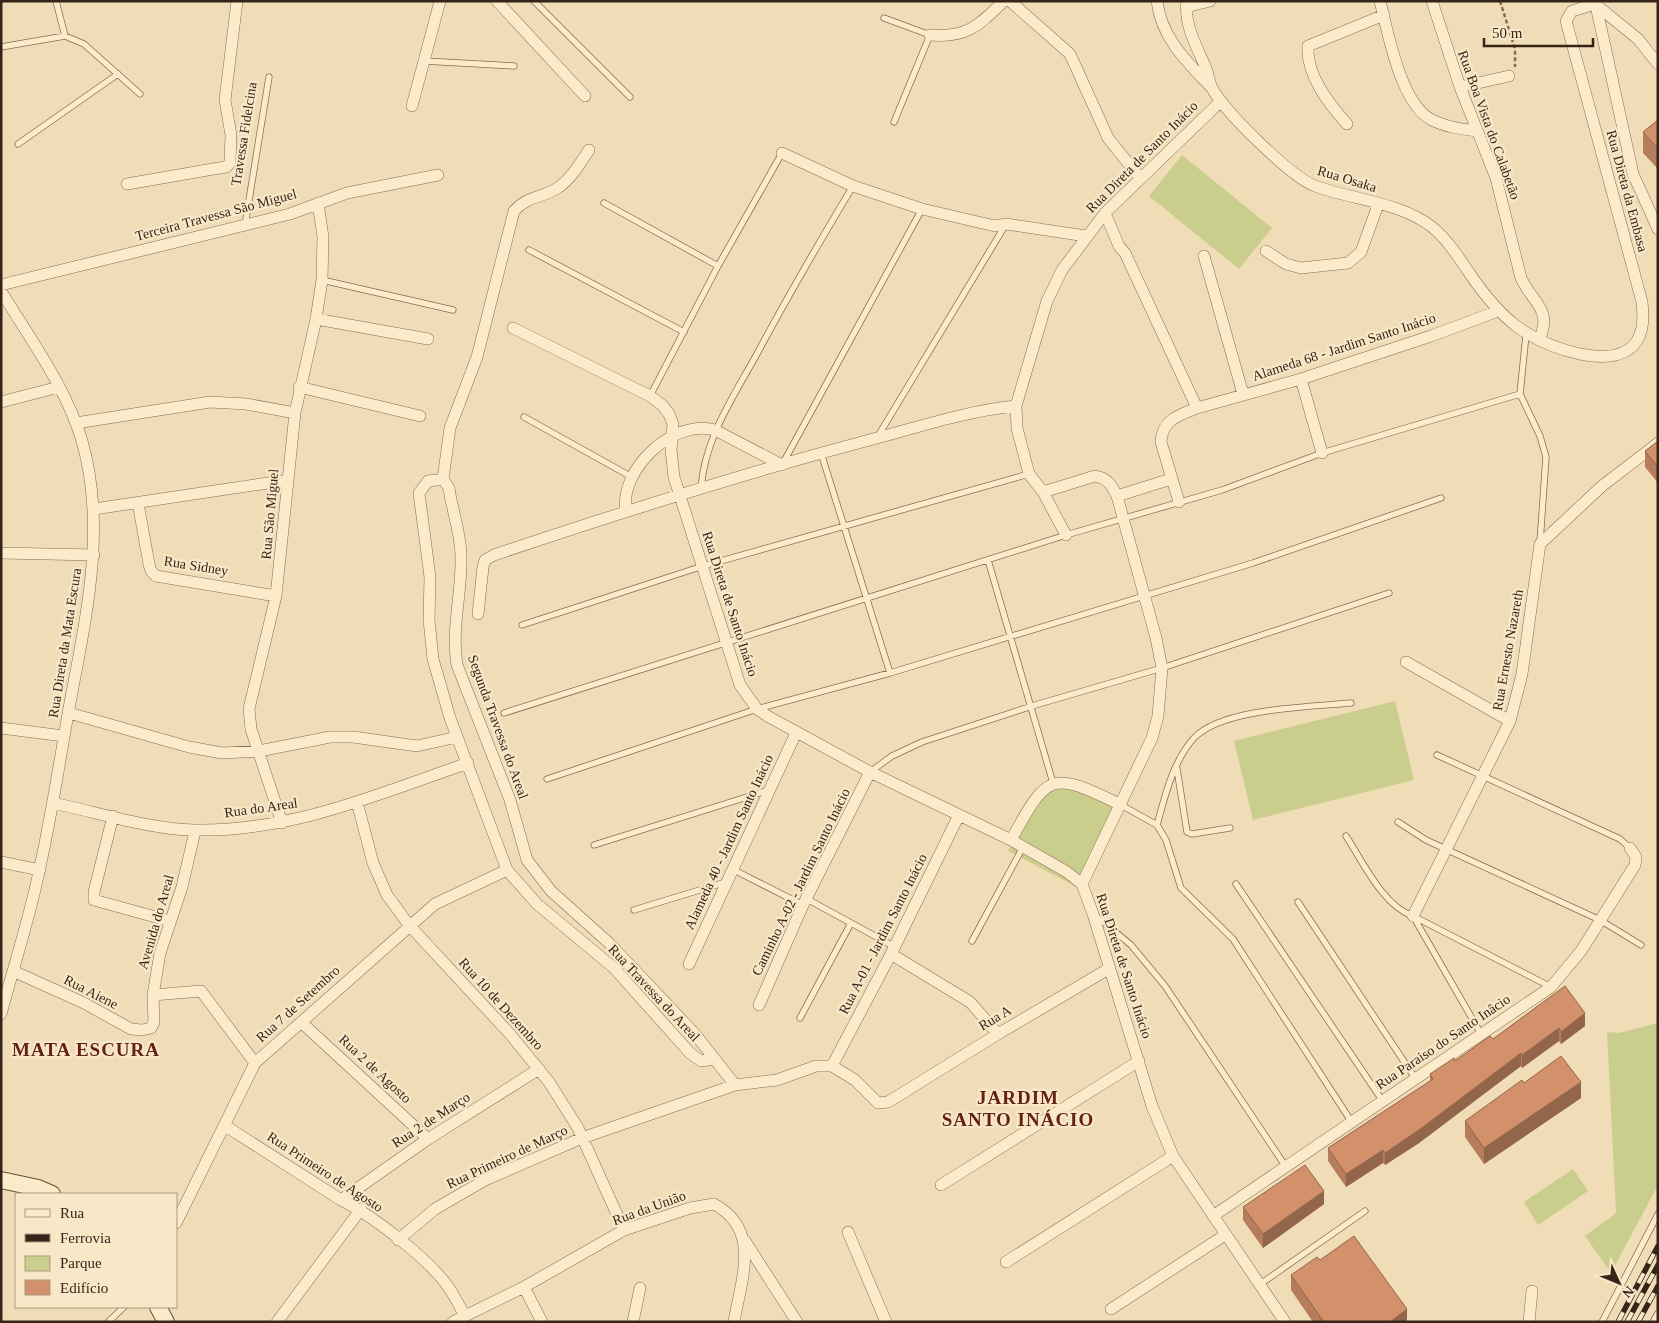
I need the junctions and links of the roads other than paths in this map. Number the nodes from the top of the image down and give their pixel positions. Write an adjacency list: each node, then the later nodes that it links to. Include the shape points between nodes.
1 (56, 1): 17 (lane)
2 (237, 1): 40 (street, Travessa Fidelcina, via 225,100 231,136 230,163 226,167)
3 (440, 1): 19 (street)
4 (497, 1): 28 (street)
5 (534, 1): 29 (lane)
6 (1004, 1): 16 (street, via 972,30 950,36)
7 (1010, 1): 39 (street, via 1070,54 1108,138)
8 (1157, 1): 25 (street, via 1163,26 1171,41)
9 (1210, 1): 13 (street)
10 (1380, 1): 14 (street)
11 (1432, 1): 26 (street, Rua Boa Vista do Calabetão)
12 (1595, 3): 20 (street, via 1638,39); 49 (street, via 1633,174); 65 (street, Rua Direta da Embasa, via 1572,11 1566,21 1644,319 1641,333 1629,349 1620,354 1590,356)
13 (1186, 4): 25 (street, Rua Osaka, via 1190,31)
14 (1384, 15): 33 (street, via 1308,46 1320,87); 34 (street, via 1401,78 1418,108 1430,120)
15 (884, 18): 16 (lane)
16 (930, 35): 32 (lane)
17 (65, 36): 18 (lane); 22 (lane, via 84,44)
18 (1, 47)
19 (424, 61): 21 (lane); 31 (street)
20 (1658, 64)
21 (514, 66)
22 (118, 74): 27 (lane); 35 (lane)
23 (1509, 76): 26 (street)
24 (269, 77): 48 (lane, Travessa Fidelcina)
25 (1212, 87): 30 (street, Rua Osaka)
26 (1460, 88): 34 (street, Rua Boa Vista do Calabetão)
27 (140, 94)
28 (585, 96)
29 (630, 97)
30 (1221, 100): 39 (street, Rua Direta de Santo Inácio); 44 (street, Rua Osaka, via 1295,176 1315,186)
31 (412, 106)
32 (894, 122)
33 (1347, 124)
34 (1477, 131): 65 (street, Rua Boa Vista do Calabetão, via 1496,178 1521,278 1544,314 1545,327)
35 (18, 144)
36 (589, 150): 88 (street, via 570,178 558,188 522,202 514,211 477,357 453,420)
37 (782, 153): 41 (street); 54 (lane)
38 (438, 175): 42 (street, Terceira Travessa São Miguel, via 347,193)
39 (1140, 178): 46 (street, Rua Direta de Santo Inácio)
40 (127, 184)
41 (853, 186): 45 (street); 79 (lane, via 794,285)
42 (318, 203): 48 (street, Terceira Travessa São Miguel); 55 (street, Rua São Miguel, via 323,236)
43 (604, 203): 54 (lane)
44 (1378, 205): 52 (street, via 1361,252 1348,263 1301,268 1286,264); 59 (street, Rua Osaka, via 1415,216 1432,228 1447,242)
45 (922, 209): 47 (street, via 989,225); 85 (lane)
46 (1105, 213): 50 (street, Rua Direta de Santo Inácio); 74 (street)
47 (1006, 224): 50 (street); 81 (lane)
48 (245, 225): 56 (street, Terceira Travessa São Miguel)
49 (1658, 229)
50 (1086, 236): 73 (street, Rua Direta de Santo Inácio, via 1062,270 1047,300)
51 (529, 250): 62 (lane)
52 (1266, 251)
53 (1204, 256): 69 (street)
54 (718, 266): 62 (lane)
55 (322, 280): 58 (lane); 60 (street, Rua São Miguel)
56 (1, 285)
57 (1, 292): 67 (street, Rua Direta da Mata Escura)
58 (453, 310)
59 (1498, 311): 63 (street, Rua Direta da Embasa); 66 (street, Alameda 68 - Jardim Santo Inácio)
60 (316, 319): 64 (street); 68 (street, Rua São Miguel)
61 (513, 328): 71 (street, Rua Direta de Santo Inácio)
62 (684, 332): 71 (lane)
63 (1526, 334): 65 (street, Rua Direta da Embasa); 70 (lane)
64 (428, 339)
65 (1539, 340)
66 (1301, 379): 69 (street, Alameda 68 - Jardim Santo Inácio); 84 (street)
67 (59, 387): 72 (street); 78 (street, Rua Direta da Mata Escura)
68 (300, 387): 75 (street, Rua São Miguel); 76 (street)
69 (1243, 394): 74 (street, Alameda 68 - Jardim Santo Inácio)
70 (1520, 394): 84 (lane); 103 (lane, Rua Ernesto Nazareth, via 1540,436 1546,458)
71 (650, 396): 80 (street, Rua Direta de Santo Inácio, via 669,414)
72 (1, 402)
73 (1016, 406): 81 (street, via 958,416); 86 (street, via 1017,428)
74 (1197, 408): 89 (street, Alameda 68 - Jardim Santo Inácio, via 1172,419 1161,433)
75 (295, 413): 78 (street, via 246,404 210,402); 90 (street, Rua São Miguel)
76 (420, 416)
77 (524, 417): 87 (lane)
78 (76, 423): 98 (street, Rua Direta da Mata Escura)
79 (715, 430): 80 (street, via 694,428); 85 (street); 91 (lane)
80 (673, 436): 87 (street, via 638,464); 93 (street, Rua Direta de Santo Inácio, via 671,464)
81 (877, 438): 83 (street)
82 (1658, 443): 103 (street, via 1602,486)
83 (821, 453): 85 (street); 101 (lane)
84 (1322, 453): 97 (lane, via 1222,490)
85 (782, 465): 91 (street)
86 (1029, 474): 92 (street); 101 (lane)
87 (630, 476): 99 (street, via 624,498)
88 (443, 479): 128 (street, via 428,481 419,493 430,577 430,645); 186 (street, Segunda Travessa do Areal, via 449,488 461,556 454,624 457,665 510,800 527,860 551,891 610,944 695,1034)
89 (1171, 479): 94 (street); 97 (street)
90 (288, 480): 96 (street); 110 (street, Rua São Miguel)
91 (701, 488): 93 (street)
92 (1043, 492): 94 (street, via 1095,476 1106,480); 102 (street)
93 (679, 495): 99 (street); 107 (street, Rua Direta de Santo Inácio)
94 (1117, 496): 100 (street)
95 (1441, 498): 109 (lane, via 1253,563)
96 (138, 502): 98 (street); 110 (street, Rua Sidney, via 149,564 156,576)
97 (1178, 502): 100 (lane)
98 (94, 509): 105 (street, Rua Direta da Mata Escura)
99 (626, 511): 112 (street, via 489,558 482,567)
100 (1123, 518): 102 (lane); 109 (street)
101 (845, 527): 107 (lane); 111 (lane)
102 (1066, 535): 106 (lane)
103 (1540, 544): 124 (street, Rua Ernesto Nazareth, via 1522,674)
104 (1, 552): 105 (street)
105 (94, 555): 122 (street, Rua Direta da Mata Escura)
106 (988, 560): 111 (lane); 114 (lane)
107 (703, 566): 113 (lane); 115 (street, Rua Direta de Santo Inácio)
108 (1388, 593): 117 (lane)
109 (1145, 595): 114 (lane); 117 (street)
110 (276, 596): 129 (street, Rua São Miguel, via 250,709 251,729)
111 (868, 599): 115 (lane); 118 (lane)
112 (478, 614)
113 (522, 625)
114 (1011, 636): 118 (lane); 120 (lane)
115 (725, 642): 121 (street, Rua Direta de Santo Inácio, via 740,685); 123 (lane)
116 (1406, 662): 124 (street)
117 (1162, 668): 120 (lane); 140 (street, via 1160,701 1152,738)
118 (890, 673): 121 (lane)
119 (1351, 703): 132 (lane, via 1245,714 1223,721 1195,737)
120 (1032, 706): 133 (lane, via 922,742 892,756); 136 (lane)
121 (757, 709): 126 (street, Rua Direta de Santo Inácio); 135 (lane)
122 (68, 713): 127 (street, Rua Direta da Mata Escura); 129 (street, via 204,751)
123 (504, 713)
124 (1510, 721): 134 (street, Rua Ernesto Nazareth)
125 (1, 728): 127 (street)
126 (796, 733): 133 (street, Rua Direta de Santo Inácio); 137 (street, Alameda 40 - Jardim Santo Inácio)
127 (64, 736): 139 (street, Rua Direta da Mata Escura)
128 (457, 737): 129 (street, via 417,746 330,737); 131 (street)
129 (259, 751): 144 (street, Rua São Miguel)
130 (1437, 755): 134 (lane)
131 (468, 763): 138 (street, Rua do Areal); 156 (street)
132 (1176, 767): 145 (lane); 146 (lane, via 1187,832)
133 (870, 772): 141 (street, Rua Direta de Santo Inácio); 161 (street, Caminho A-02 - Jardim Santo Inácio)
134 (1484, 776): 152 (lane, via 1620,839); 153 (street, Rua Ernesto Nazareth)
135 (547, 779)
136 (1053, 783): 140 (street, via 1081,786); 149 (street, via 1033,800)
137 (771, 790): 150 (lane); 157 (street, Alameda 40 - Jardim Santo Inácio)
138 (357, 802): 144 (street, Rua do Areal); 169 (street, Rua 10 de Dezembro, via 379,878 397,911)
139 (53, 803): 142 (street, Rua do Areal); 155 (street, Rua Direta da Mata Escura)
140 (1121, 805): 145 (lane); 159 (street)
141 (959, 815): 149 (street, Rua Direta de Santo Inácio); 172 (street, Rua A-01 - Jardim Santo Inácio)
142 (113, 816): 147 (street, Rua do Areal); 167 (street, via 94,900)
143 (1398, 822): 153 (lane, via 1420,837)
144 (282, 823): 147 (street, Rua do Areal)
145 (1157, 825): 194 (lane, via 1166,840 1181,888 1233,939)
146 (1230, 828)
147 (194, 830): 167 (street, Avenida do Areal, via 182,887)
148 (1346, 836): 165 (lane, via 1386,897 1402,912)
149 (1011, 840): 151 (street, Rua Direta de Santo Inácio)
150 (594, 845)
151 (1022, 846): 159 (street, Rua Direta de Santo Inácio); 170 (lane)
152 (1630, 848): 166 (street, Rua Paraiso do Santo Inâcio, via 1636,857 1635,865)
153 (1447, 849): 165 (street, Rua Ernesto Nazareth); 166 (lane)
154 (1, 862): 155 (street)
155 (40, 870): 175 (street, Rua Direta da Mata Escura)
156 (506, 870): 169 (street, Rua 7 de Setembro, via 435,904); 186 (street, Rua Travessa do Areal, via 537,904 614,968 690,1053 701,1061)
157 (734, 870): 158 (street, Alameda 40 - Jardim Santo Inácio); 161 (lane)
158 (728, 881): 163 (lane); 173 (street, Alameda 40 - Jardim Santo Inácio)
159 (1082, 884): 164 (street, Rua Direta de Santo Inácio)
160 (1236, 884): 193 (lane)
161 (805, 902): 168 (lane); 179 (street, Caminho A-02 - Jardim Santo Inácio)
162 (1298, 902): 191 (lane)
163 (634, 910)
164 (1093, 914): 174 (street, Rua Direta de Santo Inácio); 199 (lane, via 1132,946 1166,986)
165 (1413, 916): 176 (lane); 185 (lane)
166 (1600, 920): 171 (lane); 176 (street, Rua Paraiso do Santo Inâcio, via 1569,968)
167 (170, 921): 178 (street, Avenida do Areal, via 160,953)
168 (852, 923): 172 (lane); 181 (lane)
169 (409, 925): 183 (street, Rua 7 de Setembro); 190 (street, Rua 10 de Dezembro)
170 (972, 941)
171 (1641, 945)
172 (893, 951): 184 (street, via 970,1002); 189 (street, Rua A-01 - Jardim Santo Inácio)
173 (689, 964)
174 (1110, 968): 184 (street, Rua A); 187 (street, Rua Direta de Santo Inácio)
175 (13, 971): 177 (street, Rua Direta da Mata Escura); 182 (street, Rua Aiene, via 132,1029 148,1029)
176 (1551, 987): 185 (street, Rua Paraiso do Santo Inâcio)
177 (4, 994): 180 (street, Rua Direta da Mata Escura)
178 (153, 995): 182 (street, Avenida do Areal); 188 (street, via 201,991)
179 (759, 1005)
180 (1, 1014)
181 (800, 1018)
182 (154, 1022)
183 (301, 1022): 188 (street, Rua 7 de Setembro); 197 (street, Rua 2 de Agosto)
184 (998, 1034): 189 (street, Rua A, via 888,1102 878,1104 855,1080)
185 (1481, 1035): 191 (street, Rua Paraiso do Santo Inâcio)
186 (714, 1060): 192 (street, Segunda Travessa do Areal)
187 (1139, 1061): 198 (street, Rua Direta de Santo Inácio, via 1152,1106); 201 (street)
188 (255, 1062): 195 (street, Rua 7 de Setembro)
189 (832, 1066): 192 (street, Rua Primeiro de Março, via 816,1066 776,1080)
190 (539, 1069): 196 (street, Rua 10 de Dezembro, via 570,1114); 197 (street, Rua 2 de Março)
191 (1415, 1078): 193 (street, Rua Paraiso do Santo Inâcio)
192 (734, 1086): 196 (street, Rua Primeiro de Março)
193 (1382, 1100): 194 (street, Rua Paraiso do Santo Inâcio)
194 (1351, 1121): 199 (street, Rua Paraiso do Santo Inâcio)
195 (224, 1125): 203 (street, Rua Primeiro de Agosto); 208 (street, Rua 7 de Setembro)
196 (582, 1138): 209 (street, Rua 10 de Dezembro); 212 (street, Rua Primeiro de Março, via 485,1180 434,1209)
197 (428, 1139): 203 (street, Rua 2 de Março)
198 (1173, 1156): 207 (street, Rua Direta de Santo Inácio); 214 (street)
199 (1286, 1168): 207 (street, Rua Paraiso do Santo Inâcio)
200 (1, 1180): 202 (main road)
201 (942, 1185)
202 (50, 1193)
203 (342, 1200): 204 (street, Rua Primeiro de Agosto)
204 (361, 1209): 212 (street, Rua Primeiro de Agosto); 224 (street)
205 (1365, 1211): 215 (lane)
206 (1658, 1214): 235 (lane)
207 (1213, 1216): 211 (street, Rua Direta de Santo Inácio)
208 (178, 1218)
209 (624, 1230): 213 (street, Rua da União, via 690,1208 714,1204 731,1217); 216 (street, Rua da União)
210 (848, 1232): 233 (street)
211 (1225, 1235): 215 (street, Rua Direta de Santo Inácio); 221 (street)
212 (398, 1240): 223 (street, Rua Primeiro de Agosto, via 436,1271 450,1288)
213 (745, 1241): 231 (street, via 744,1267); 232 (street)
214 (1006, 1262)
215 (1259, 1285): 225 (street, Rua Direta de Santo Inácio)
216 (524, 1287): 223 (street, Rua da União); 229 (street)
217 (640, 1288): 230 (street)
218 (1532, 1291): 234 (street)
219 (123, 1308): 226 (lane)
220 (159, 1308): 227 (main road)
221 (1111, 1309)
222 (1658, 1312): 236 (lane)
223 (465, 1316): 228 (street, Rua da União)
224 (282, 1320)
225 (1281, 1320)
226 (108, 1322)
227 (166, 1322)
228 (453, 1322)
229 (542, 1322)
230 (633, 1322)
231 (734, 1322)
232 (797, 1322)
233 (886, 1322)
234 (1529, 1322)
235 (1602, 1322)
236 (1653, 1322)

